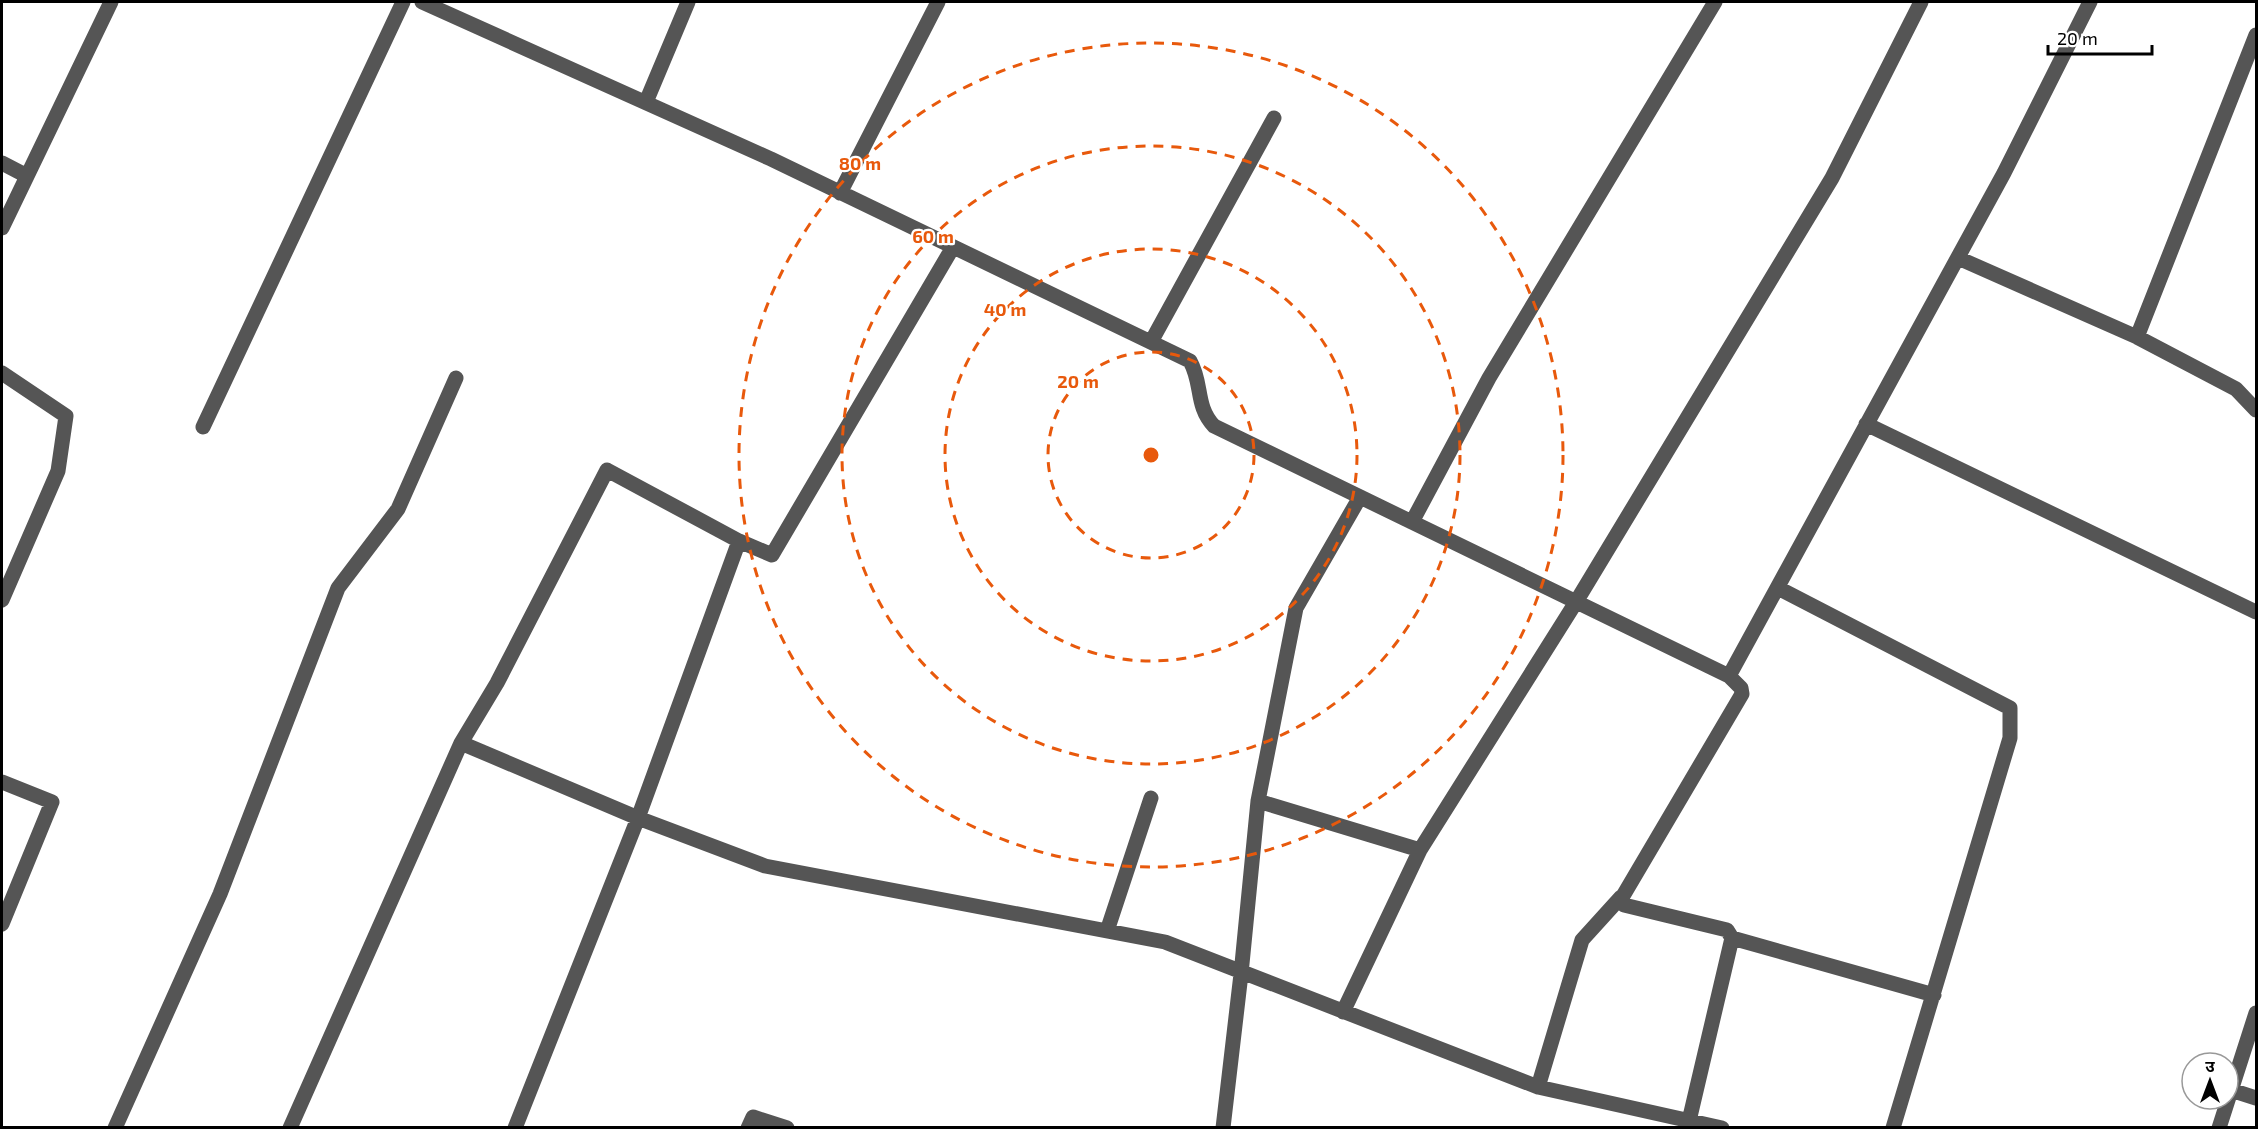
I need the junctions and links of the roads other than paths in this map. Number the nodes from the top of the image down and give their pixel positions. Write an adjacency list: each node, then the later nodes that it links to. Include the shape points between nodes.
1 (111, 2): 13 (street)
2 (403, 2): 24 (street)
3 (422, 2): 10 (street)
4 (688, 2): 10 (street)
5 (938, 2): 14 (street)
6 (1715, 2): 26 (street, via 1489,378)
7 (1921, 2): 30 (street, via 1832,178)
8 (2090, 2): 17 (street)
9 (2256, 35): 18 (street)
10 (646, 102): 14 (street)
11 (1274, 118): 19 (street)
12 (2, 163): 13 (street)
13 (27, 176): 15 (street)
14 (840, 193): 16 (street)
15 (2, 228)
16 (953, 247): 19 (street); 27 (street, via 772,555)
17 (1958, 258): 18 (street); 23 (street)
18 (2137, 337): 22 (street, via 2236,389)
19 (1151, 342): 25 (street, via 1190,361 1198,375 1203,415 1214,426)
20 (2, 373): 29 (street, via 66,416 58,471)
21 (456, 378): 53 (street, via 398,509 338,588 220,894)
22 (2256, 410)
23 (1866, 424): 28 (street); 31 (street)
24 (203, 427)
25 (1360, 497): 26 (street); 36 (street, via 1296,608)
26 (1412, 522): 30 (street)
27 (739, 541): 33 (street, via 607,470 497,683); 37 (street)
28 (1778, 588): 32 (street); 44 (street, via 2010,708 2010,738)
29 (2, 600)
30 (1576, 602): 32 (street); 38 (street)
31 (2256, 612)
32 (1729, 676): 39 (street, via 1742,694)
33 (461, 743): 37 (street); 54 (street)
34 (2, 782): 40 (street, via 52,802)
35 (1151, 798): 41 (street)
36 (1258, 801): 38 (street); 43 (street)
37 (638, 818): 41 (street, via 765,866); 55 (street)
38 (1420, 850): 45 (street)
39 (1621, 897): 42 (street, via 1624,904 1727,930); 48 (street, via 1582,940)
40 (2, 924)
41 (1107, 931): 43 (street, via 1165,942)
42 (1732, 938): 44 (street); 52 (street)
43 (1241, 974): 45 (street); 58 (street)
44 (1934, 995): 60 (street)
45 (1343, 1012): 48 (street)
46 (2256, 1013): 47 (street)
47 (2240, 1062)
48 (1538, 1087): 52 (street)
49 (2240, 1093): 50 (street)
50 (2256, 1098)
51 (2224, 1111): 61 (street)
52 (1689, 1122): 59 (street)
53 (115, 1128)
54 (290, 1128)
55 (514, 1128)
56 (747, 1128): 57 (street, via 753,1118)
57 (787, 1128)
58 (1223, 1128)
59 (1722, 1128)
60 (1893, 1128)
61 (2219, 1128)

